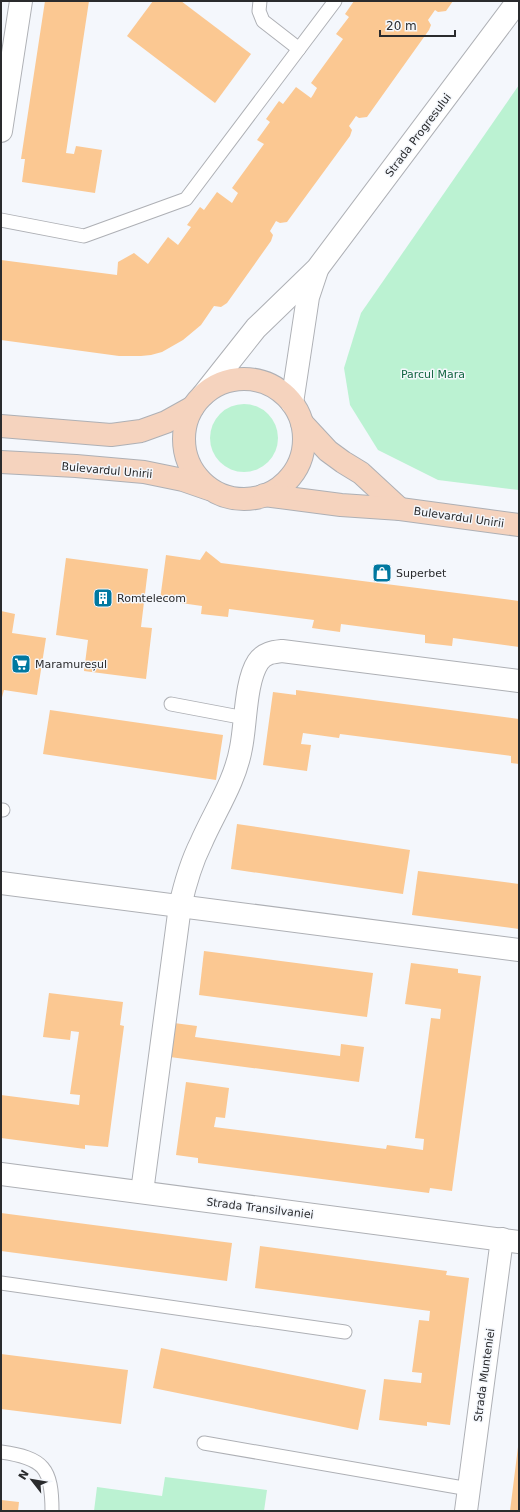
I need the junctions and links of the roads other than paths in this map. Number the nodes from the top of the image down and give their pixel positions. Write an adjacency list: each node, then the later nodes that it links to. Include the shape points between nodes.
1 (21, 1): 6 (street)
2 (260, 1): 5 (lane, via 259,11 263,21)
3 (335, 1): 5 (lane)
4 (518, 1): 8 (street, Strada Progresului)
5 (299, 49): 7 (lane, via 186,200 84,236)
6 (1, 131)
7 (1, 220)
8 (317, 269): 9 (street, Strada Progresului, via 256,328); 10 (street, Strada Progresului, via 308,297)
9 (198, 401): 10 (main road, Bulevardul Unirii, via 215,386 231,379 248,378 265,382 280,390); 12 (main road, Bulevardul Unirii, via 166,422 141,431 112,435); 14 (main road, Bulevardul Unirii, via 186,424 184,442 188,461 197,477)
10 (292, 403): 11 (main road, Bulevardul Unirii)
11 (302, 423): 15 (main road, Bulevardul Unirii, via 304,440 301,458 292,474 280,487); 16 (main road, Bulevardul Unirii, via 328,451 361,473)
12 (1, 426)
13 (1, 462): 14 (main road, Bulevardul Unirii, via 144,472)
14 (211, 489): 15 (main road, Bulevardul Unirii, via 228,497 246,499)
15 (264, 495): 16 (main road, Bulevardul Unirii, via 341,506)
16 (400, 509): 17 (main road, Bulevardul Unirii)
17 (519, 525)
18 (519, 682): 20 (street, via 282,651 269,653 258,662 249,688)
19 (171, 704): 20 (lane)
20 (245, 718): 22 (street, via 241,749 231,784 188,873)
21 (1, 883): 22 (street)
22 (180, 906): 23 (street); 25 (street)
23 (519, 950)
24 (1, 1174): 25 (street, Strada Transilvaniei)
25 (142, 1192): 26 (street, Strada Transilvaniei)
26 (511, 1240): 31 (street, Strada Munteniei)
27 (1, 1283): 28 (lane)
28 (345, 1332)
29 (204, 1443): 31 (lane)
30 (1, 1452): 32 (lane, via 35,1460 47,1472 52,1494)
31 (469, 1489): 33 (street, Strada Munteniei)
32 (52, 1511)
33 (466, 1511)

